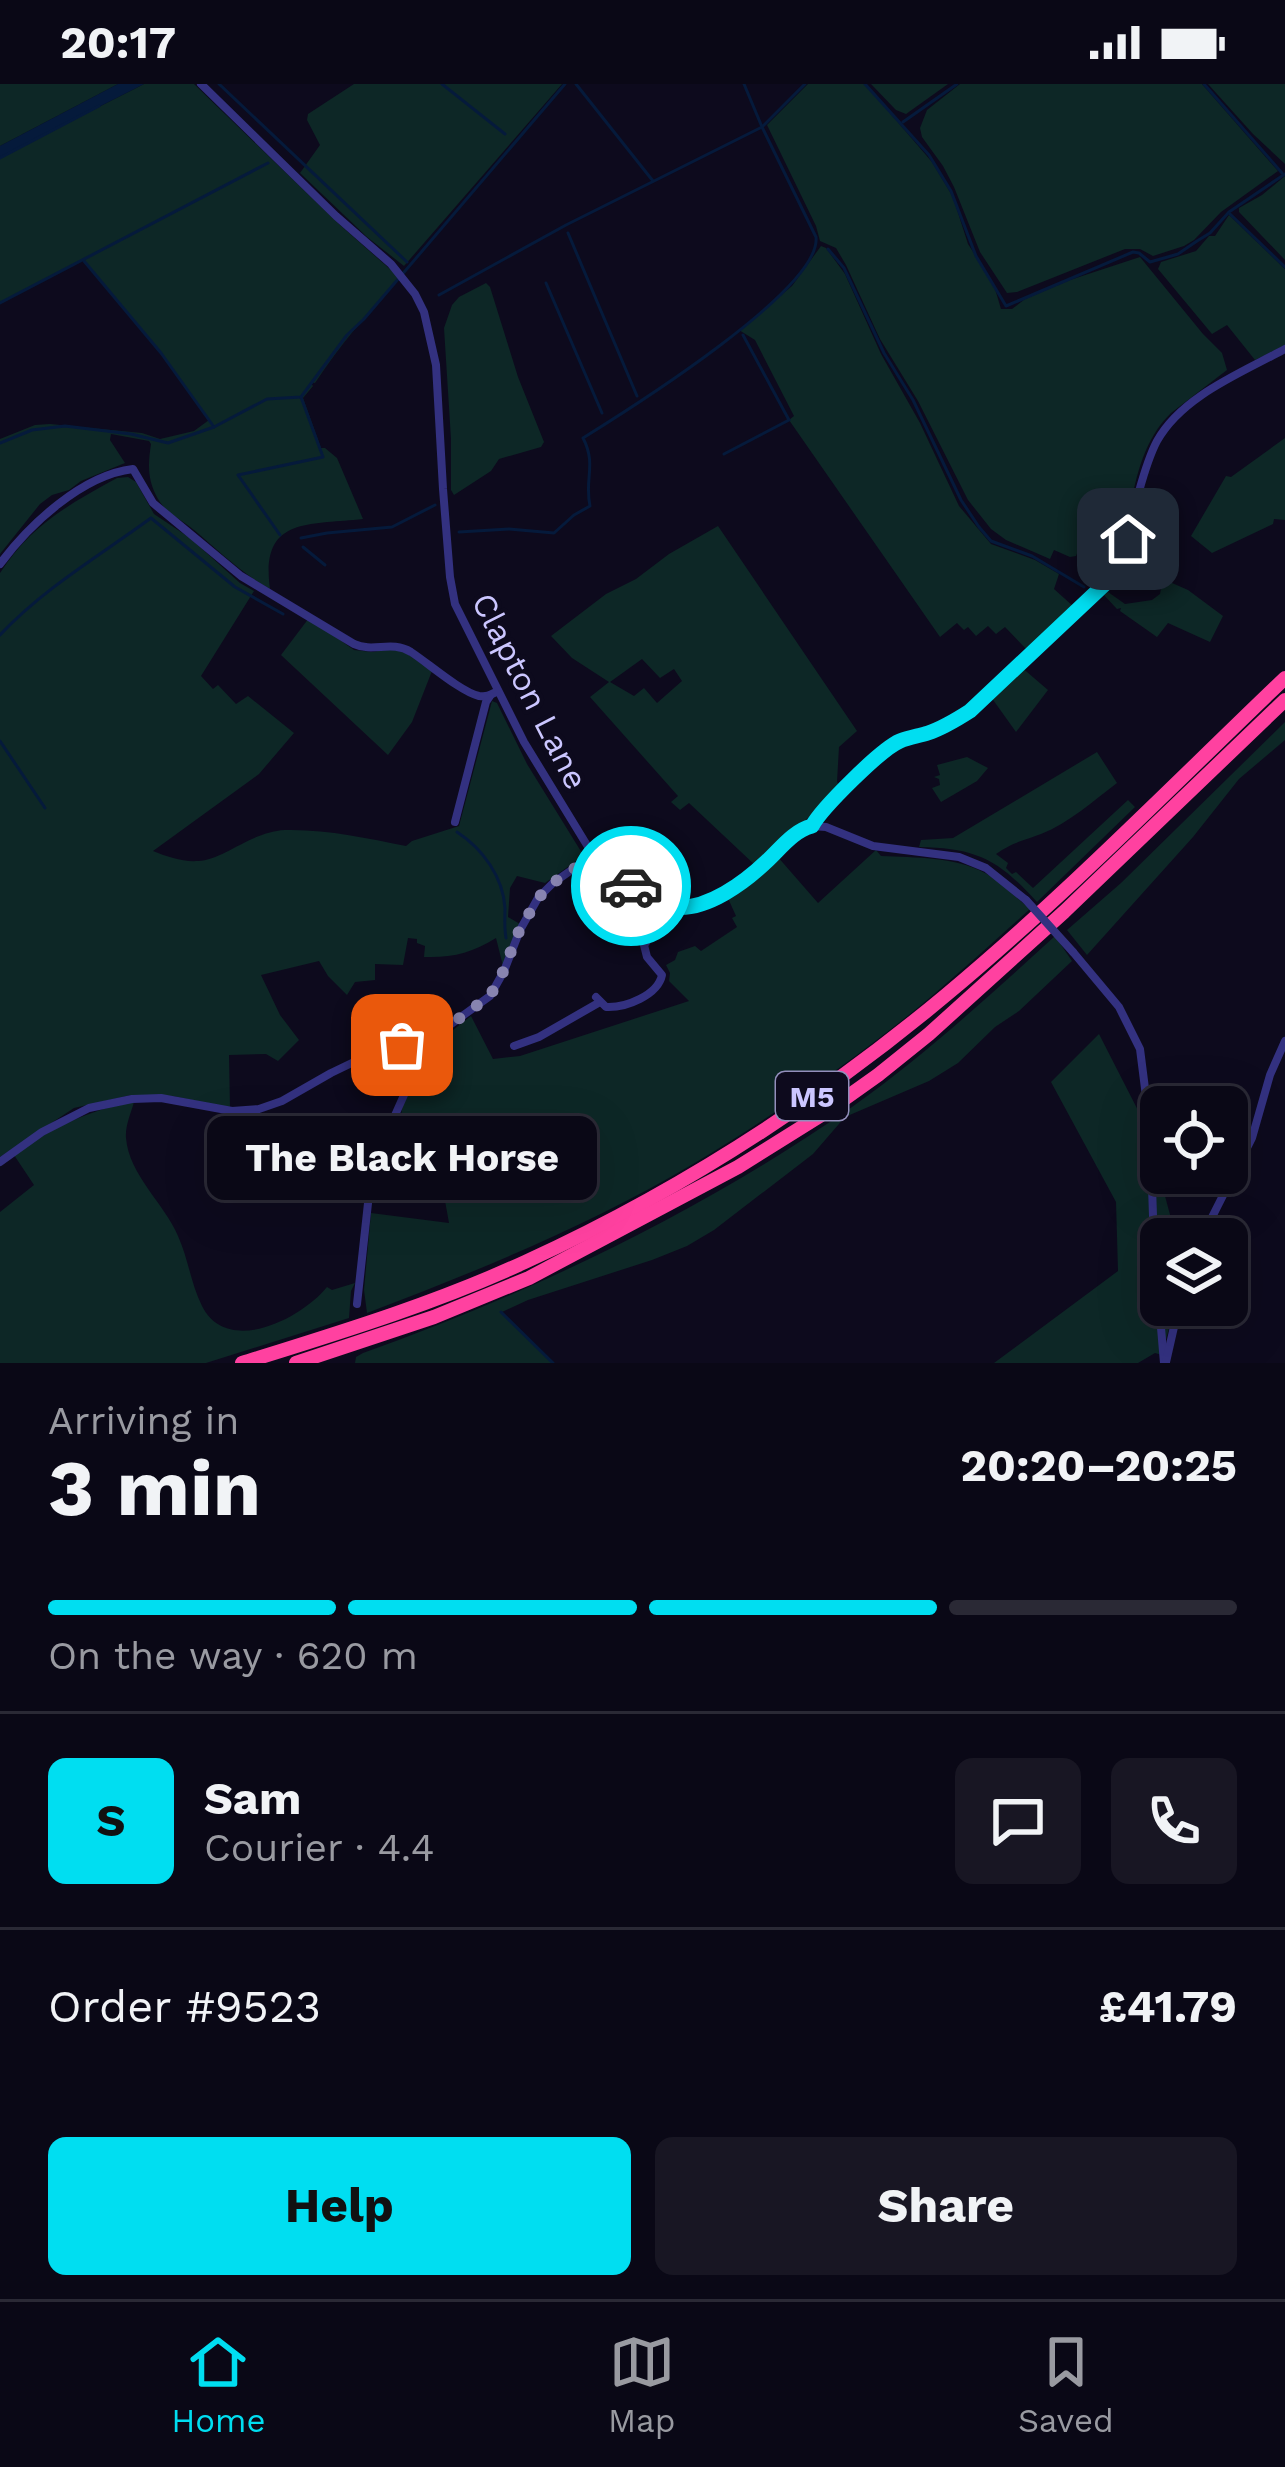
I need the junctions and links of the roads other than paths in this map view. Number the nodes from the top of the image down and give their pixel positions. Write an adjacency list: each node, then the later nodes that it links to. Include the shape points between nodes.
1 (201, 84): 5 (street, Clapton Lane, via 400,272 424,312 436,365 450,578)
2 (1285, 350): 8 (street, via 1209,391 1167,426 1107,582 970,711 898,741)
3 (0, 564): 5 (street, via 56,504 133,469 153,503 241,576 353,644 403,647 473,694)
4 (1285, 678): 18 (highway, M5, via 1013,937 791,1111 689,1176 525,1262)
5 (495, 693): 7 (street); 9 (street, Clapton Lane)
6 (1285, 700): 19 (highway, M5, via 1064,913 826,1112 529,1278)
7 (455, 822)
8 (812, 826): 10 (street, via 735,886); 20 (street, bridge, via 986,868 1025,900 1119,1007 1140,1049)
9 (593, 856): 10 (street, Clapton Lane); 11 (street, via 538,898 490,996)
10 (673, 907): 13 (street, via 644,945 661,984 616,1007 598,1000)
11 (429, 1040): 14 (street, via 383,1048 259,1109 161,1098 89,1108); 16 (street, via 380,1149)
12 (1285, 1041): 15 (street, via 1252,1138)
13 (514, 1046)
14 (0, 1162)
15 (1212, 1218)
16 (358, 1304)
17 (1174, 1326): 20 (street)
18 (242, 1363)
19 (296, 1363)
20 (1165, 1363)

